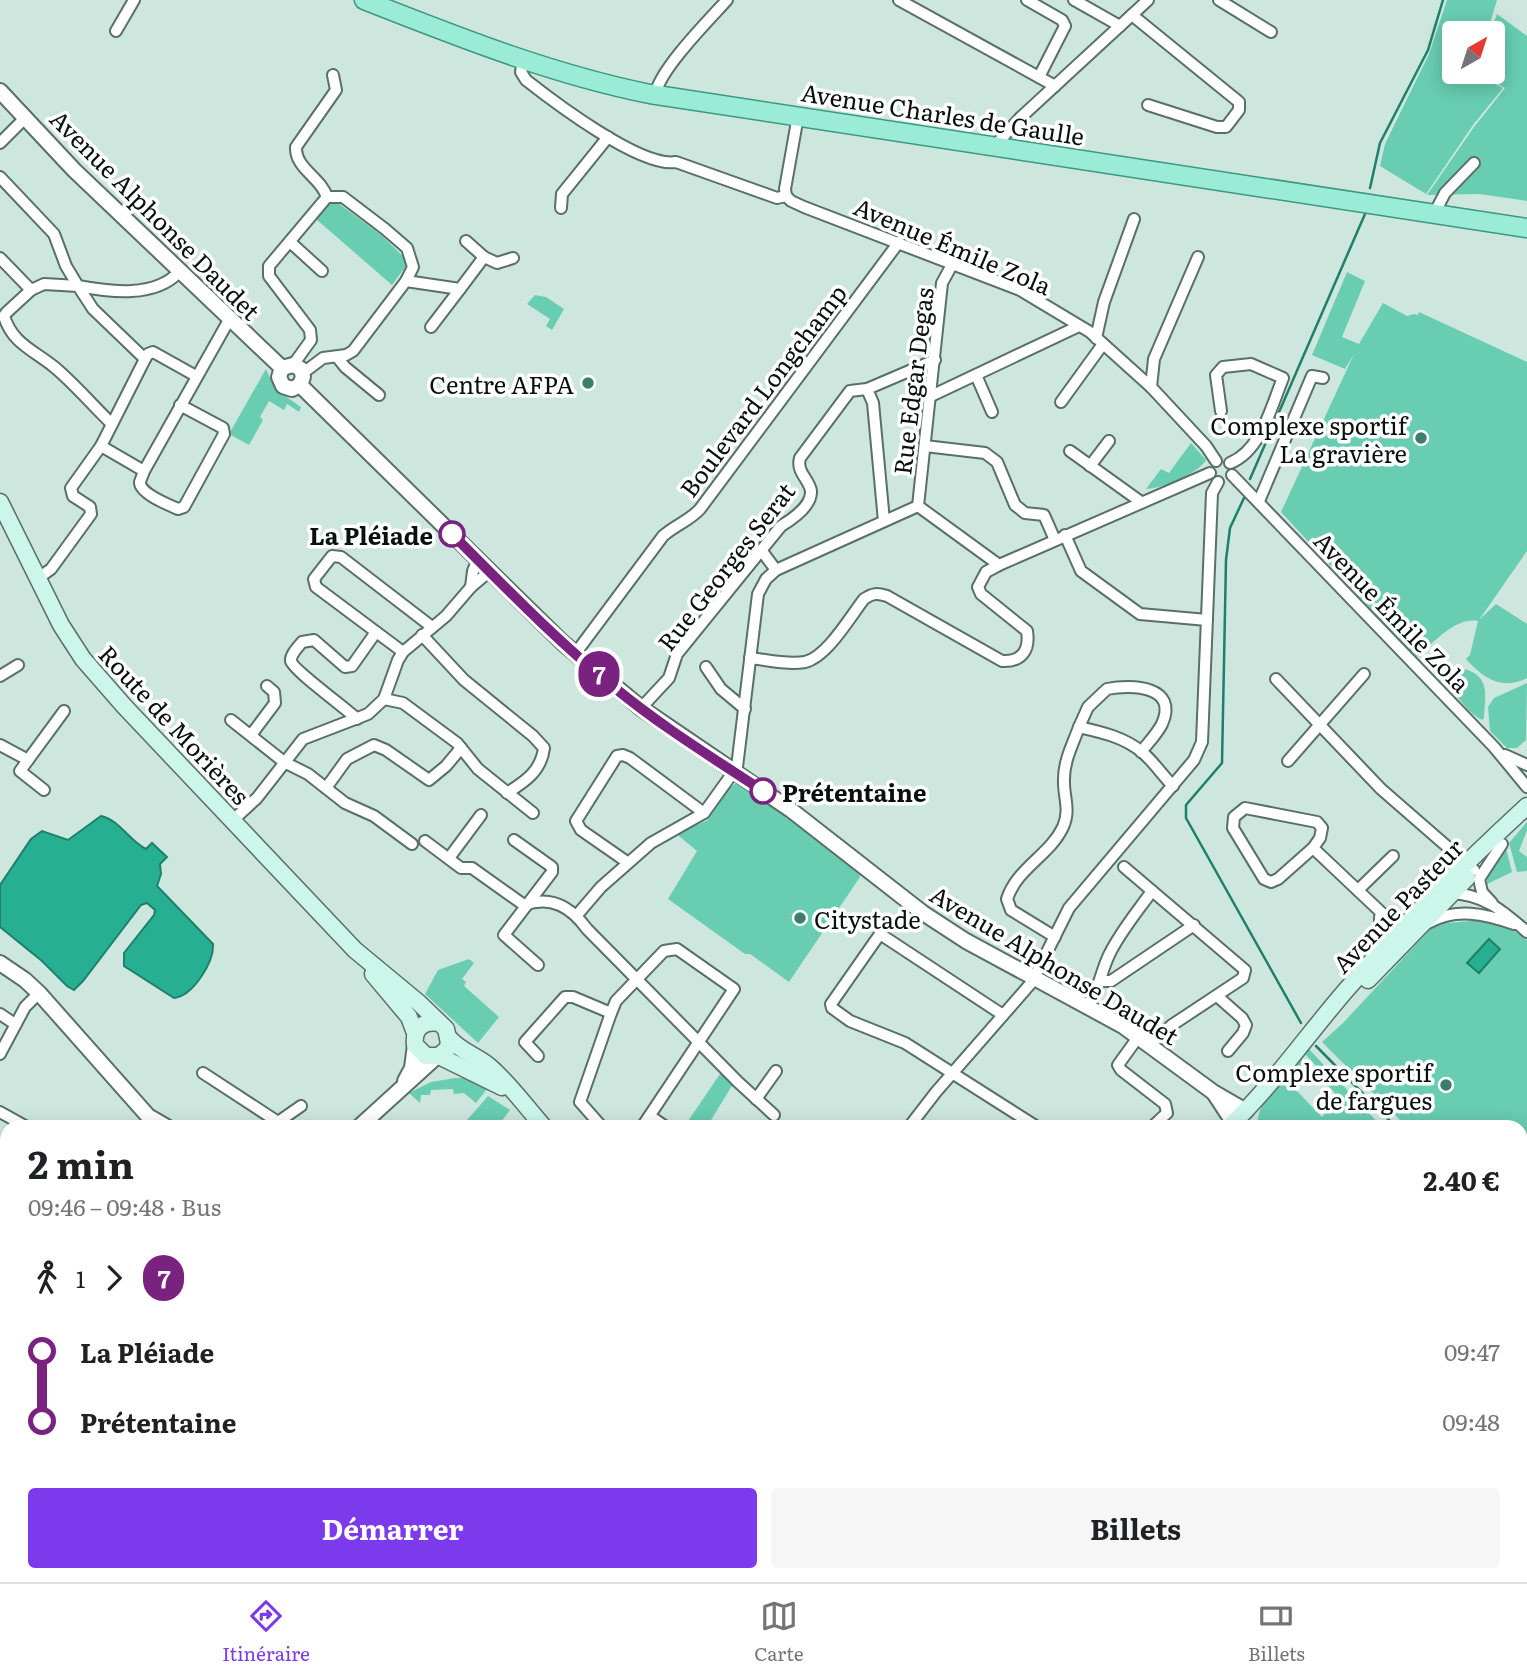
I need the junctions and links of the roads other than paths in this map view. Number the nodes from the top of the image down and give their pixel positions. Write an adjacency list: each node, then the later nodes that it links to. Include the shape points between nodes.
1 (134, 0): 13 (street)
2 (727, 0): 20 (street, via 690,41 657,85)
3 (899, 0): 10 (street)
4 (927, 0): 10 (street)
5 (1027, 0): 17 (street, via 1065,26)
6 (1074, 0): 12 (street)
7 (1148, 0): 11 (street)
8 (1224, 1): 14 (street)
9 (374, 2): 15 (main road, Avenue Charles de Gaulle)
10 (920, 12): 17 (street)
11 (1132, 15): 12 (street); 21 (street, via 1239,102 1239,110 1226,127 1217,127)
12 (1120, 26): 18 (street)
13 (116, 31)
14 (1271, 32)
15 (523, 61): 20 (main road, Avenue Charles de Gaulle); 24 (street, Avenue Émile Zola, via 521,72 526,80 576,119)
16 (333, 75): 30 (street, via 337,90 296,147 296,156 324,186)
17 (1039, 77): 18 (street)
18 (1055, 86): 26 (street)
19 (0, 91): 23 (street, Avenue Alphonse Daudet)
20 (655, 95): 22 (main road, Avenue Charles de Gaulle)
21 (1148, 105)
22 (798, 116): 26 (main road, Avenue Charles de Gaulle); 29 (street)
23 (26, 117): 25 (street); 44 (street, Avenue Alphonse Daudet)
24 (608, 136): 29 (street, Avenue Émile Zola, via 666,163 676,162 777,198); 31 (street, via 562,194)
25 (0, 143)
26 (995, 146): 32 (main road, Avenue Charles de Gaulle)
27 (1474, 163): 32 (street, via 1445,193)
28 (0, 177): 46 (street, via 54,234)
29 (786, 196): 37 (street, Avenue Émile Zola)
30 (327, 197): 36 (street); 45 (street, via 343,197 407,248 413,267)
31 (561, 208)
32 (1436, 212): 34 (main road, Avenue Charles de Gaulle)
33 (1134, 219): 52 (street, via 1104,302)
34 (1527, 228)
35 (466, 241): 38 (street)
36 (290, 242): 43 (street); 56 (street, via 268,271 310,330 311,340)
37 (899, 242): 42 (street, Avenue Émile Zola); 97 (street, Boulevard Longchamp, via 700,509 663,536)
38 (484, 257): 41 (street, via 497,263); 47 (street)
39 (1198, 257): 60 (street, via 1154,359)
40 (0, 258): 48 (street)
41 (513, 258)
42 (953, 263): 50 (street, Avenue Émile Zola, via 1020,290); 55 (street, Rue Edgar Degas, via 942,283)
43 (323, 271)
44 (179, 272): 46 (street, via 163,285 143,290); 49 (street, Avenue Alphonse Daudet)
45 (406, 281): 47 (street); 53 (street, via 353,351)
46 (78, 286): 48 (street, via 44,284); 54 (street, via 93,309)
47 (460, 289): 51 (street)
48 (31, 290): 68 (street, via 6,313 7,325 22,346 52,366)
49 (229, 320): 56 (street, Avenue Alphonse Daudet); 58 (street)
50 (1079, 326): 52 (street, Avenue Émile Zola); 57 (street)
51 (431, 327)
52 (1099, 341): 60 (street, Avenue Émile Zola); 64 (street)
53 (337, 357): 56 (street, via 324,358); 62 (street)
54 (145, 359): 58 (street, via 153,352); 68 (street)
55 (935, 360): 61 (street); 63 (street, Rue Edgar Degas)
56 (294, 373): 86 (street, Avenue Alphonse Daudet)
57 (976, 375): 63 (street); 67 (street)
58 (196, 376): 65 (street)
59 (1323, 378): 79 (street, via 1312,376)
60 (1150, 387): 73 (street, Avenue Émile Zola)
61 (867, 389): 83 (street, via 873,403); 85 (street, Rue Georges Serat, via 849,391 800,458 798,465 811,491 809,499)
62 (379, 395)
63 (931, 396): 71 (street, Rue Edgar Degas)
64 (1061, 402)
65 (180, 405): 76 (street); 76 (street, via 223,428 224,434 184,507 178,509 145,492 140,487)
66 (1221, 411): 74 (street, via 1216,375 1223,367 1251,364 1283,378 1256,440)
67 (992, 412)
68 (111, 424): 70 (street)
69 (1109, 441): 75 (street)
70 (101, 446): 76 (street); 90 (street, via 71,488 91,514 51,569)
71 (925, 446): 82 (street, Rue Edgar Degas); 84 (street, via 985,453 997,462 1015,505 1025,513 1044,515)
72 (1070, 451): 75 (street)
73 (1216, 461): 74 (street); 78 (street, via 1211,466)
74 (1230, 463): 77 (street)
75 (1090, 466): 81 (street)
76 (144, 471)
77 (1232, 475): 78 (street, via 1228,480); 79 (street, Avenue Émile Zola)
78 (1214, 477): 81 (street); 92 (street)
79 (1259, 500): 115 (street, Avenue Émile Zola)
80 (0, 502): 90 (main road, Route de Morières)
81 (1140, 502): 84 (street)
82 (918, 506): 83 (street); 87 (street)
83 (884, 521): 88 (street)
84 (1060, 538): 87 (street); 92 (street, via 1082,571 1140,614)
85 (761, 550): 88 (street); 106 (street, Rue Georges Serat, via 677,654 669,678)
86 (478, 559): 89 (street, Avenue Alphonse Daudet); 91 (street)
87 (999, 565): 98 (street, via 986,572 978,587 1027,631 1028,647 1018,659 1003,661 878,593 864,599 821,654 806,662)
88 (776, 570): 98 (street, via 758,594)
89 (490, 571): 91 (street); 97 (street, Avenue Alphonse Daudet)
90 (37, 579): 134 (main road, Route de Morières, via 83,659)
91 (471, 587): 93 (street)
92 (1207, 620): 125 (street, via 1202,742)
93 (432, 627): 94 (street, via 341,557 332,556 314,579 316,587); 95 (street)
94 (376, 632): 96 (street); 109 (street, via 352,666 345,667 314,640 302,642 291,657 299,673)
95 (422, 635): 96 (street); 129 (street, via 464,680 544,748 536,772)
96 (402, 652): 105 (street)
97 (575, 654): 106 (street, Avenue Alphonse Daudet)
98 (750, 658): 107 (street)
99 (18, 665): 102 (street)
100 (706, 667): 107 (street, via 721,689)
101 (1364, 674): 111 (street)
102 (0, 676)
103 (1276, 679): 111 (street)
104 (267, 686): 113 (street, via 274,692 275,703)
105 (384, 699): 109 (street); 116 (street, via 403,703)
106 (641, 708): 122 (street, Avenue Alphonse Daudet)
107 (745, 709): 122 (street)
108 (64, 711): 118 (street)
109 (357, 719): 120 (street, via 303,739)
110 (231, 720): 113 (street)
111 (1321, 725): 119 (street); 144 (street, via 1381,789)
112 (1079, 727): 117 (street, via 1116,737); 117 (street, via 1088,706 1107,689 1153,691 1165,703 1164,716); 154 (street, via 1063,780 1066,820 1058,837 1026,868 1007,899 1011,910)
113 (251, 735): 120 (street)
114 (0, 745): 118 (street)
115 (1494, 747): 121 (street, Avenue Émile Zola); 123 (street, Avenue Émile Zola)
116 (461, 748): 127 (street, via 429,779 374,745 347,759); 129 (street)
117 (1141, 752): 125 (street)
118 (28, 760): 128 (street, via 20,771)
119 (1288, 761)
120 (284, 762): 127 (street); 134 (street)
121 (1527, 765)
122 (733, 771): 132 (street); 159 (street, Avenue Alphonse Daudet, via 923,913)
123 (1515, 772): 124 (street); 126 (street, Avenue Émile Zola)
124 (1527, 775)
125 (1173, 786): 154 (street, via 1069,908)
126 (1527, 786)
127 (326, 788): 137 (street)
128 (44, 790)
129 (508, 793): 131 (street)
130 (1527, 808): 138 (main road, Avenue Pasteur); 144 (main road, Avenue Pasteur)
131 (533, 813)
132 (704, 813): 142 (street); 142 (street, via 630,758 617,756 576,821 581,830)
133 (481, 815): 141 (street)
134 (233, 820): 156 (main road, Route de Morières)
135 (514, 840): 148 (street, via 552,867)
136 (425, 841): 141 (street)
137 (412, 844)
138 (1502, 844): 144 (main road, Avenue Pasteur); 149 (street, via 1479,879 1482,892)
139 (1313, 848): 139 (street, via 1322,828 1317,822 1245,808 1234,817 1233,828 1264,879 1271,882); 145 (street)
140 (1393, 856): 145 (street)
141 (449, 859): 148 (street, via 461,868 472,868 524,905)
142 (627, 862): 151 (street)
143 (1124, 867): 146 (street)
144 (1468, 868): 147 (main road, Avenue Pasteur)
145 (1358, 890): 155 (street)
146 (1152, 891): 152 (street); 161 (street, via 1114,947)
147 (1446, 895): 149 (street); 150 (street); 155 (main road, Avenue Pasteur)
148 (531, 902): 151 (street, via 546,900); 158 (street, via 504,935)
149 (1494, 905): 153 (street)
150 (1469, 913): 153 (street); 155 (street, via 1436,918)
151 (577, 915): 160 (street)
152 (1194, 925): 161 (street, via 1111,981); 163 (street, via 1245,970 1243,978)
153 (1523, 929)
154 (1055, 937): 159 (street)
155 (1404, 937): 186 (main road, Avenue Pasteur)
156 (355, 950): 168 (main road, Route de Morières); 171 (main road, Route de Morières, via 409,1017)
157 (0, 963): 162 (street)
158 (538, 965)
159 (1035, 977): 164 (street, Avenue Alphonse Daudet); 167 (street)
160 (637, 979): 165 (street); 173 (street); 173 (street, via 664,951 677,949 734,989)
161 (1102, 981): 164 (street)
162 (38, 993): 169 (street); 188 (street)
163 (1217, 996): 172 (street); 174 (street, via 1246,1025)
164 (1089, 1006): 172 (street, Avenue Alphonse Daudet)
165 (611, 1013): 177 (street, via 565,997 525,1042); 196 (street, via 580,1102)
166 (0, 1014): 169 (street)
167 (1003, 1016): 180 (street); 180 (street, via 883,935 876,937 832,1000 832,1008 859,1026 905,1043)
168 (439, 1023): 170 (main road); 171 (main road, via 422,1024)
169 (15, 1024): 175 (street)
170 (449, 1038): 176 (main road, via 447,1049); 184 (main road, via 487,1064)
171 (415, 1039): 176 (main road, via 426,1056); 181 (street, via 412,1068)
172 (1145, 1040): 182 (street, Avenue Alphonse Daudet); 201 (street, via 1118,1065 1165,1104 1167,1113)
173 (699, 1041): 183 (street); 189 (street)
174 (1227, 1051)
175 (0, 1054)
176 (437, 1056): 181 (street); 184 (main road, via 499,1084)
177 (538, 1056)
178 (776, 1071): 183 (street)
179 (203, 1073): 192 (street)
180 (952, 1074): 199 (street); 200 (street)
181 (401, 1088): 194 (street)
182 (1213, 1092): 186 (street, Avenue Alphonse Daudet); 202 (street, Avenue Alphonse Daudet)
183 (756, 1099): 187 (street)
184 (524, 1103): 195 (main road)
185 (301, 1106): 193 (street)
186 (1246, 1111): 203 (main road, Avenue Pasteur)
187 (774, 1115)
188 (148, 1116): 190 (street); 191 (street)
189 (649, 1116): 197 (street); 198 (street)
190 (152, 1120)
191 (155, 1120)
192 (275, 1120)
193 (281, 1120)
194 (367, 1120)
195 (538, 1120)
196 (596, 1120)
197 (646, 1120)
198 (655, 1120)
199 (915, 1120)
200 (1026, 1120)
201 (1160, 1120)
202 (1228, 1120)
203 (1236, 1120)
204 (685, 1582): 205 (main road)
205 (695, 1582)

